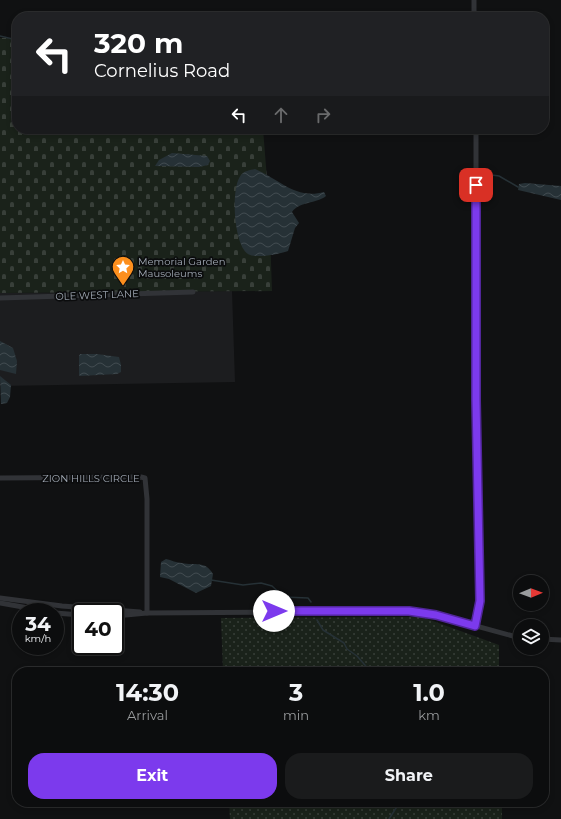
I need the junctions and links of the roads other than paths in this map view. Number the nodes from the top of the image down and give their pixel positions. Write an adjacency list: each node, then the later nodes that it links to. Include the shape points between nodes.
1 (474, 0): 2 (street)
2 (474, 12)
3 (476, 134): 12 (street, via 476,400 480,601)
4 (193, 292): 5 (street, OLE WEST LANE)
5 (0, 298)
6 (0, 478): 10 (street, ZION HILLS CIRCLE, via 144,478 147,499)
7 (0, 598): 10 (street)
8 (0, 603): 9 (street)
9 (12, 605)
10 (147, 613): 11 (street); 12 (street, via 400,610 436,615)
11 (124, 615)
12 (475, 626): 13 (street)
13 (513, 636)
14 (549, 640): 15 (street)
15 (561, 640)

